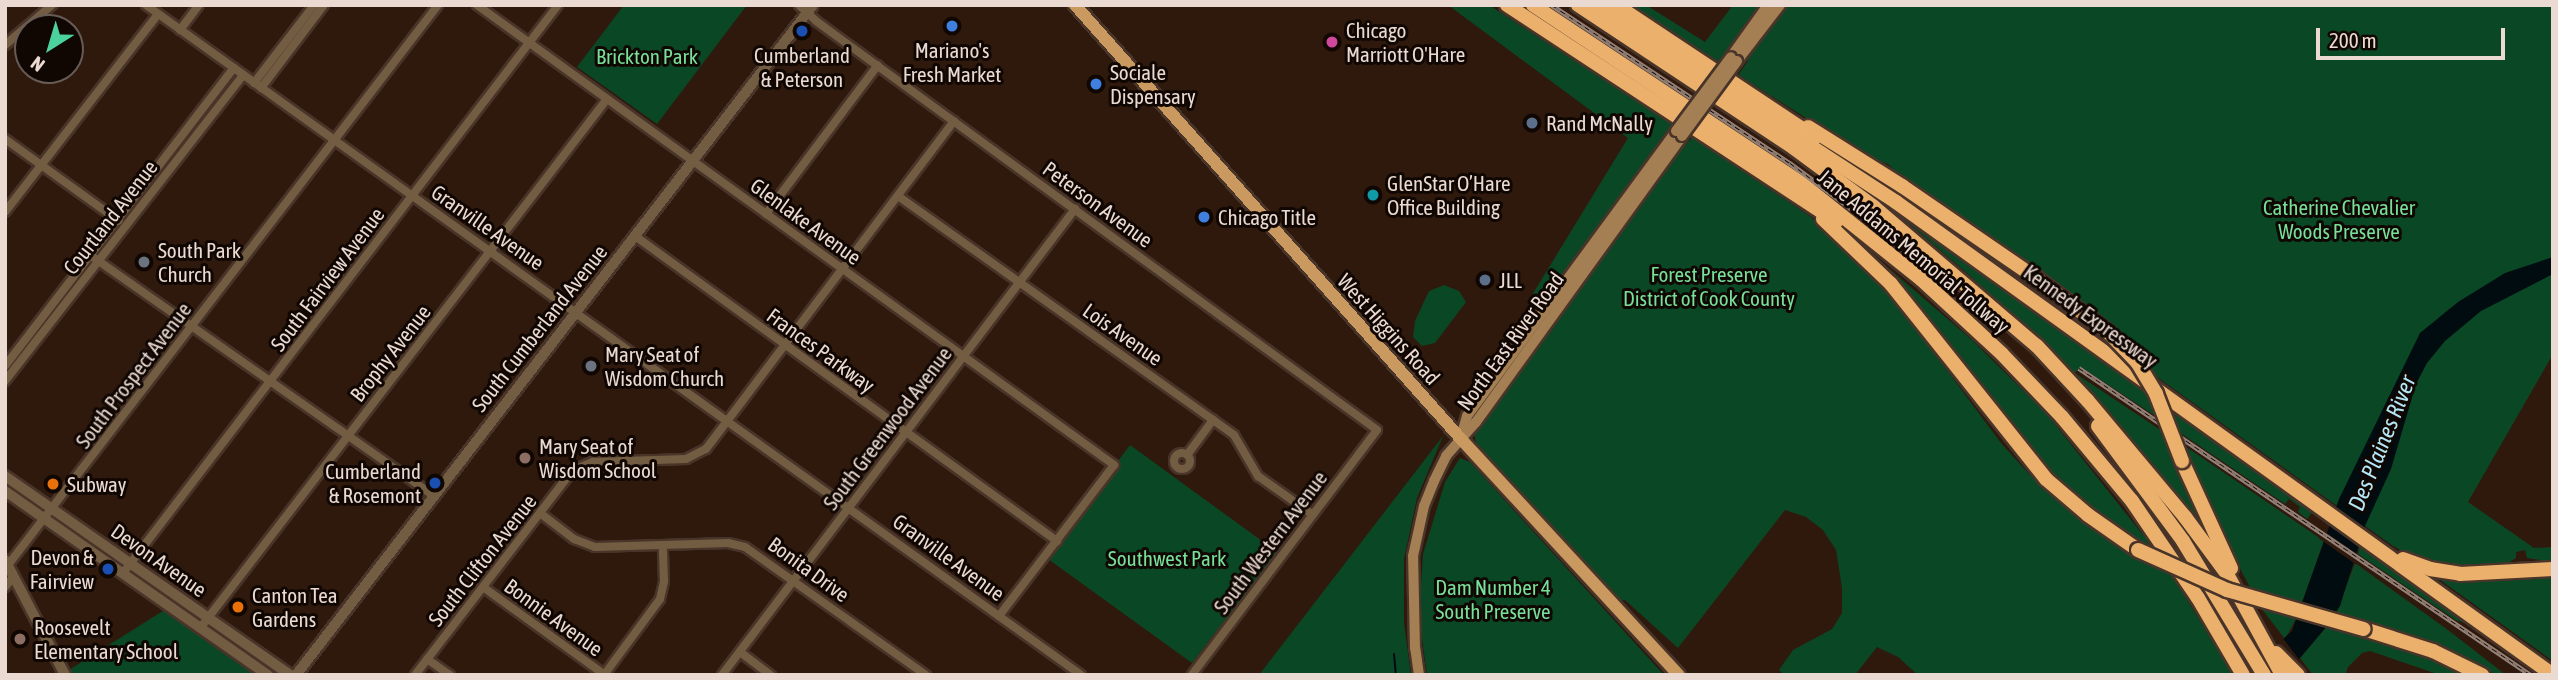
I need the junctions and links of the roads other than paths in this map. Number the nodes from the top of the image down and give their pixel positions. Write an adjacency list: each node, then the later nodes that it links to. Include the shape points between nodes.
1 (52, 5): 21 (street)
2 (146, 5): 18 (street, Granville Avenue)
3 (199, 5): 19 (street)
4 (314, 5): 26 (street)
5 (324, 5): 26 (street)
6 (438, 5): 31 (street, South Prospect Avenue)
7 (477, 5): 20 (street, Glenlake Avenue)
8 (558, 5): 20 (street, South Fairview Avenue)
9 (1075, 5): 63 (main road, West Higgins Road)
10 (1507, 5): 34 (highway)
11 (1533, 5): 51 (highway, Jane Addams Memorial Tollway, via 1801,183)
12 (1578, 5): 47 (highway, Jane Addams Memorial Tollway, via 1794,148)
13 (1595, 5): 54 (highway, Kennedy Expressway, via 1896,202)
14 (1616, 5): 28 (highway)
15 (1768, 5): 22 (main road, North East River Road)
16 (1780, 5): 22 (main road, North East River Road)
17 (807, 8): 23 (street, Peterson Avenue); 32 (street, South Cumberland Avenue)
18 (158, 14): 19 (street, Granville Avenue); 33 (street)
19 (180, 30): 24 (street, Granville Avenue)
20 (529, 43): 27 (street, Glenlake Avenue); 35 (street, South Fairview Avenue)
21 (5, 45)
22 (1734, 59): 63 (main road, North East River Road, bridge)
23 (878, 65): 29 (street, Peterson Avenue); 39 (street)
24 (234, 68): 25 (street, Granville Avenue); 40 (street, Courtland Avenue)
25 (243, 75): 26 (street, Granville Avenue); 41 (street, Courtland Avenue)
26 (258, 85): 31 (street, Granville Avenue)
27 (607, 99): 32 (street, Glenlake Avenue); 43 (street, Brophy Avenue)
28 (1785, 115): 54 (highway, via 1936,221); 84 (highway, bridge, via 1902,186 2036,278 2109,333 2137,362 2156,394)
29 (954, 121): 36 (street, South Clifton Avenue); 37 (street, Peterson Avenue)
30 (5, 139): 33 (street)
31 (335, 140): 35 (street, Granville Avenue); 50 (street, South Prospect Avenue)
32 (692, 161): 39 (street, Glenlake Avenue); 42 (street, South Cumberland Avenue)
33 (42, 165): 38 (street); 40 (street)
34 (1783, 188): 51 (highway, via 1849,230 1955,318); 109 (highway, bridge, via 1832,226 1884,276 2046,479 2138,550 2227,590 2433,651)
35 (413, 195): 43 (street, Granville Avenue); 57 (street, South Fairview Avenue)
36 (898, 196): 46 (street, South Clifton Avenue); 48 (street, Lois Avenue)
37 (1075, 209): 48 (street, South Greenwood Avenue); 60 (street, Peterson Avenue)
38 (5, 212)
39 (766, 214): 46 (street, Glenlake Avenue)
40 (117, 220): 41 (street); 44 (street, Courtland Avenue)
41 (126, 226): 45 (street, Courtland Avenue)
42 (635, 236): 49 (street, South Cumberland Avenue); 52 (street, Frances Parkway)
43 (491, 250): 49 (street, Granville Avenue); 62 (street, Brophy Avenue)
44 (90, 255): 45 (street); 55 (street, Courtland Avenue)
45 (99, 261): 50 (street); 56 (street, Courtland Avenue)
46 (843, 270): 52 (street, South Clifton Avenue); 53 (street, Glenlake Avenue)
47 (1958, 276): 84 (highway, Jane Addams Memorial Tollway, via 2037,346 2088,401 2185,517); 106 (highway, Jane Addams Memorial Tollway, via 2039,358 2105,435 2183,541)
48 (1020, 282): 53 (street, South Greenwood Avenue); 58 (street, Lois Avenue)
49 (577, 311): 59 (street, Granville Avenue); 67 (street, South Cumberland Avenue)
50 (192, 326): 57 (street); 69 (street, South Prospect Avenue)
51 (1978, 331): 105 (highway, Jane Addams Memorial Tollway, via 2062,417 2132,501)
52 (785, 346): 59 (street, South Clifton Avenue); 61 (street, Frances Parkway)
53 (964, 357): 61 (street, South Greenwood Avenue); 73 (street, Glenlake Avenue, via 1114,465)
54 (2116, 361): 75 (highway, Kennedy Expressway)
55 (5, 366)
56 (5, 381)
57 (270, 381): 62 (street); 77 (street, South Fairview Avenue)
58 (1213, 420): 64 (street); 71 (street, Lois Avenue, via 1234,435 1258,476)
59 (729, 421): 68 (street, Granville Avenue); 70 (street, South Clifton Avenue, via 706,449 686,459 577,467)
60 (1377, 430): 71 (street, South Western Avenue)
61 (906, 432): 68 (street, South Greenwood Avenue); 73 (street, Frances Parkway)
62 (348, 436): 67 (street); 86 (street, Brophy Avenue)
63 (1461, 439): 103 (main road, North East River Road, via 1434,481 1418,530 1412,581); 104 (main road, West Higgins Road)
64 (1187, 455)
65 (5, 476): 69 (street, Devon Avenue)
66 (5, 491): 72 (street, Devon Avenue)
67 (434, 496): 95 (street, South Cumberland Avenue)
68 (849, 508): 81 (street, South Greenwood Avenue); 85 (street, Granville Avenue)
69 (52, 509): 72 (street, South Prospect Avenue); 77 (street, Devon Avenue)
70 (540, 513): 74 (street, Bonita Drive, via 587,546); 83 (street, South Clifton Avenue)
71 (1313, 515): 102 (street, South Western Avenue)
72 (44, 519): 76 (street, South Prospect Avenue); 79 (street, Devon Avenue)
73 (1057, 541): 85 (street)
74 (663, 545): 81 (street, Bonita Drive, via 737,544); 98 (street, via 660,599)
75 (2376, 547): 78 (highway, via 2445,573); 110 (highway, Kennedy Expressway)
76 (7, 562): 80 (street)
77 (130, 564): 79 (street, South Fairview Avenue); 86 (street, Devon Avenue)
78 (2553, 569)
79 (123, 573): 87 (street, Devon Avenue)
80 (14, 576): 82 (street); 92 (street)
81 (794, 580): 89 (street, South Greenwood Avenue); 100 (street, Bonita Drive)
82 (5, 587)
83 (483, 587): 90 (street, South Clifton Avenue); 98 (street, Bonnie Avenue)
84 (2245, 605): 88 (highway, Jane Addams Memorial Tollway)
85 (999, 616): 101 (street, Granville Avenue)
86 (208, 618): 87 (street, Brophy Avenue); 94 (street, Devon Avenue)
87 (201, 627): 93 (street, Devon Avenue)
88 (2263, 639): 107 (highway, Jane Addams Memorial Tollway); 108 (highway)
89 (740, 652): 91 (street, South Greenwood Avenue); 99 (street)
90 (427, 659): 96 (street, South Clifton Avenue); 97 (street)
91 (725, 673)
92 (65, 675)
93 (268, 675)
94 (290, 675)
95 (296, 675)
96 (415, 675)
97 (450, 675)
98 (605, 675)
99 (771, 675)
100 (926, 675)
101 (1081, 675)
102 (1192, 675)
103 (1419, 675)
104 (1679, 675)
105 (2243, 675)
106 (2264, 675)
107 (2282, 675)
108 (2298, 675)
109 (2482, 675)
110 (2553, 675)

